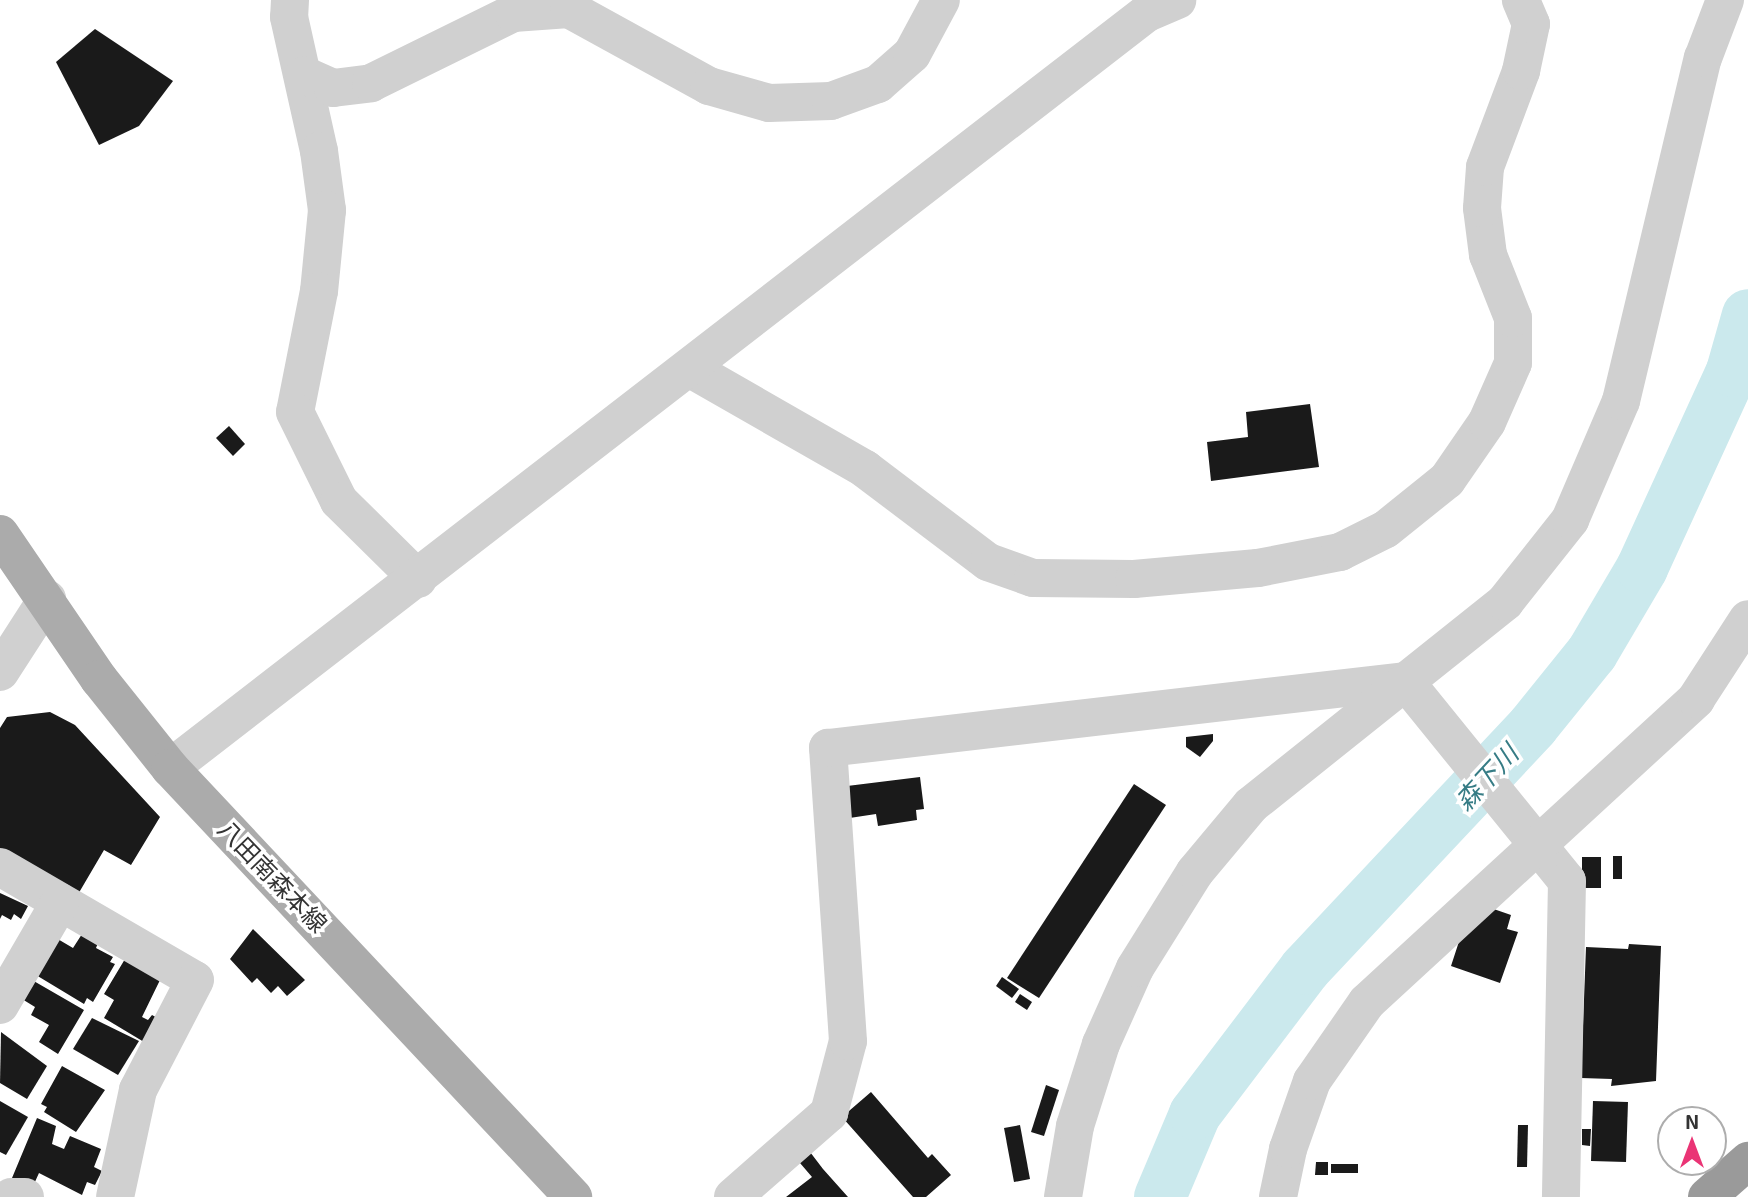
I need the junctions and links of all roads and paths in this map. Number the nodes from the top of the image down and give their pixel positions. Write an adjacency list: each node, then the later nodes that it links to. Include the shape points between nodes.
1 (290, 0): 6 (street, via 289,17)
2 (941, 0): 6 (street, via 912,54 878,84 831,101 769,103 709,86 569,9 513,13 371,83 332,88)
3 (1177, 0): 7 (street, via 1147,13)
4 (1521, 0): 7 (street, via 1531,24 1521,71 1485,167 1482,208 1488,255 1513,318 1513,363 1487,422 1447,480 1385,529 1340,552 1258,568 1134,579 1033,578 988,562 865,469)
5 (1726, 0): 13 (street, via 1703,58 1621,401 1570,520 1505,602)
6 (303, 75): 9 (street, via 327,210 319,291 295,412 339,501)
7 (690, 368): 9 (street)
8 (0, 534): 10 (main road, 八田南森本線)
9 (418, 579): 14 (street)
10 (47, 599): 12 (street); 14 (main road, 八田南森本線, via 99,679)
11 (1748, 619): 15 (street, via 1696,699)
12 (0, 672)
13 (1410, 688): 15 (street); 24 (street, via 828,748 848,1041 830,1113); 25 (street, via 1251,806 1195,872 1135,968 1101,1044 1075,1126)
14 (170, 768): 23 (main road, 八田南森本線)
15 (1536, 840): 26 (street, via 1367,1002 1312,1081); 27 (street, via 1567,881)
16 (0, 867): 17 (street)
17 (60, 902): 18 (street); 22 (street, via 195,980 138,1090)
18 (0, 1005)
19 (1748, 1161): 28 (highway)
20 (11, 1197): 21 (street)
21 (25, 1197)
22 (115, 1197)
23 (573, 1197)
24 (733, 1197)
25 (1063, 1197)
26 (1278, 1197)
27 (1561, 1197)
28 (1707, 1197)

